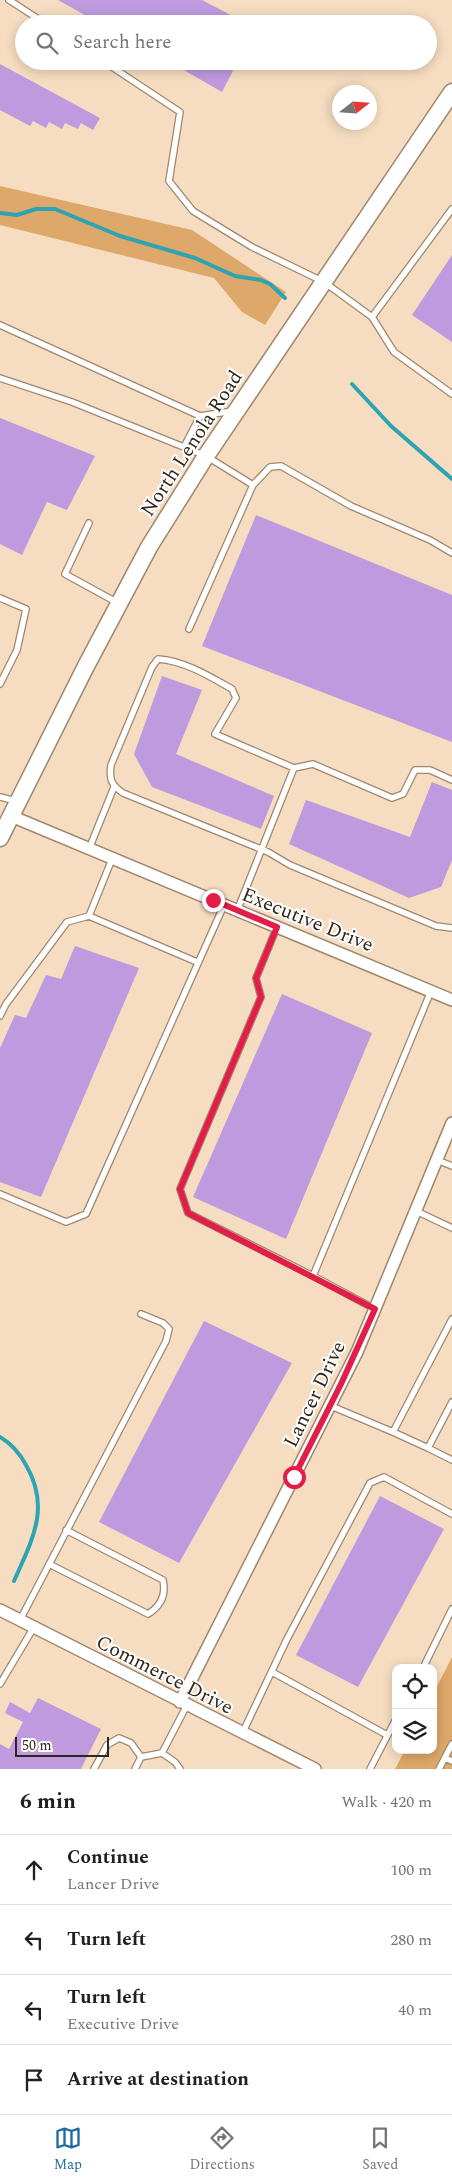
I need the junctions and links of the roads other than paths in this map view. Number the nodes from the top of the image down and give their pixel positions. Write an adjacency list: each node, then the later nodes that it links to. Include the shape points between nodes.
1 (9, 0): 2 (lane)
2 (32, 15)
3 (117, 70): 6 (lane, via 180,112 169,180 193,211 252,247)
4 (452, 92): 6 (main road, North Lenola Road)
5 (452, 209): 7 (lane)
6 (324, 282): 7 (lane); 11 (main road, North Lenola Road)
7 (372, 317): 10 (lane, via 394,352)
8 (0, 325): 12 (lane)
9 (0, 378): 13 (lane, via 72,402)
10 (452, 394)
11 (237, 411): 12 (lane); 14 (main road, North Lenola Road)
12 (200, 416): 13 (lane)
13 (184, 447): 14 (lane)
14 (206, 456): 15 (lane); 19 (main road, North Lenola Road)
15 (253, 485): 17 (lane, via 270,468 281,466 351,506 430,540); 20 (lane)
16 (89, 522): 19 (lane, via 66,574)
17 (452, 553)
18 (0, 598): 21 (lane, via 26,609 17,650)
19 (118, 603): 26 (main road, North Lenola Road)
20 (189, 629)
21 (0, 684)
22 (294, 768): 23 (lane, via 313,764 392,798 403,794 415,770 430,770); 24 (lane, via 215,734 236,698 232,689 192,667 158,659 110,765 109,780); 29 (lane)
23 (452, 780)
24 (114, 787): 28 (lane); 29 (lane)
25 (0, 797): 26 (lane)
26 (15, 809): 27 (main road, North Lenola Road); 28 (street, Executive Drive)
27 (0, 838)
28 (89, 849): 30 (street, Executive Drive)
29 (262, 850): 32 (lane); 35 (lane, via 290,865 436,926)
30 (112, 859): 31 (street, Executive Drive); 33 (lane)
31 (224, 905): 32 (street, Executive Drive); 36 (lane)
32 (237, 911): 34 (street, Executive Drive)
33 (89, 916): 36 (lane); 39 (lane, via 67,922)
34 (277, 927): 37 (street, Executive Drive); 46 (lane, via 256,978 261,997 180,1189 188,1213)
35 (452, 928)
36 (197, 962): 43 (lane, via 86,1214 66,1222)
37 (431, 991): 38 (street, Executive Drive); 46 (lane)
38 (452, 1000)
39 (0, 1016)
40 (452, 1123): 41 (street, Lancer Drive)
41 (437, 1160): 42 (lane); 44 (street, Lancer Drive)
42 (452, 1166)
43 (0, 1194)
44 (416, 1211): 45 (lane); 47 (street, Lancer Drive)
45 (452, 1228)
46 (314, 1276): 47 (lane)
47 (375, 1309): 51 (street, Lancer Drive)
48 (141, 1314): 56 (lane, via 169,1329 166,1341)
49 (452, 1319): 52 (lane)
50 (452, 1402): 53 (lane)
51 (331, 1406): 52 (lane); 65 (street, Lancer Drive)
52 (393, 1432): 53 (lane)
53 (428, 1448): 54 (lane)
54 (452, 1460)
55 (452, 1514): 63 (lane, via 384,1477 370,1483)
56 (66, 1530): 57 (lane); 57 (lane, via 163,1580 165,1590 157,1608 148,1614)
57 (49, 1564): 60 (lane)
58 (452, 1609): 62 (lane)
59 (0, 1610): 60 (street, Commerce Drive)
60 (20, 1620): 61 (street, Commerce Drive)
61 (34, 1627): 64 (lane); 65 (street, Commerce Drive)
62 (425, 1664)
63 (272, 1672): 67 (lane); 68 (lane)
64 (0, 1684)
65 (184, 1703): 67 (street, Commerce Drive); 70 (lane)
66 (392, 1726): 68 (lane)
67 (242, 1734): 77 (street, Commerce Drive)
68 (387, 1735): 78 (lane)
69 (452, 1744): 72 (lane)
70 (162, 1753): 71 (lane); 76 (lane)
71 (141, 1757): 74 (lane, via 131,1743 119,1738 107,1745); 75 (lane)
72 (445, 1758): 73 (lane); 79 (lane)
73 (452, 1761)
74 (94, 1769)
75 (135, 1769)
76 (180, 1769)
77 (315, 1769)
78 (370, 1769)
79 (439, 1769)

